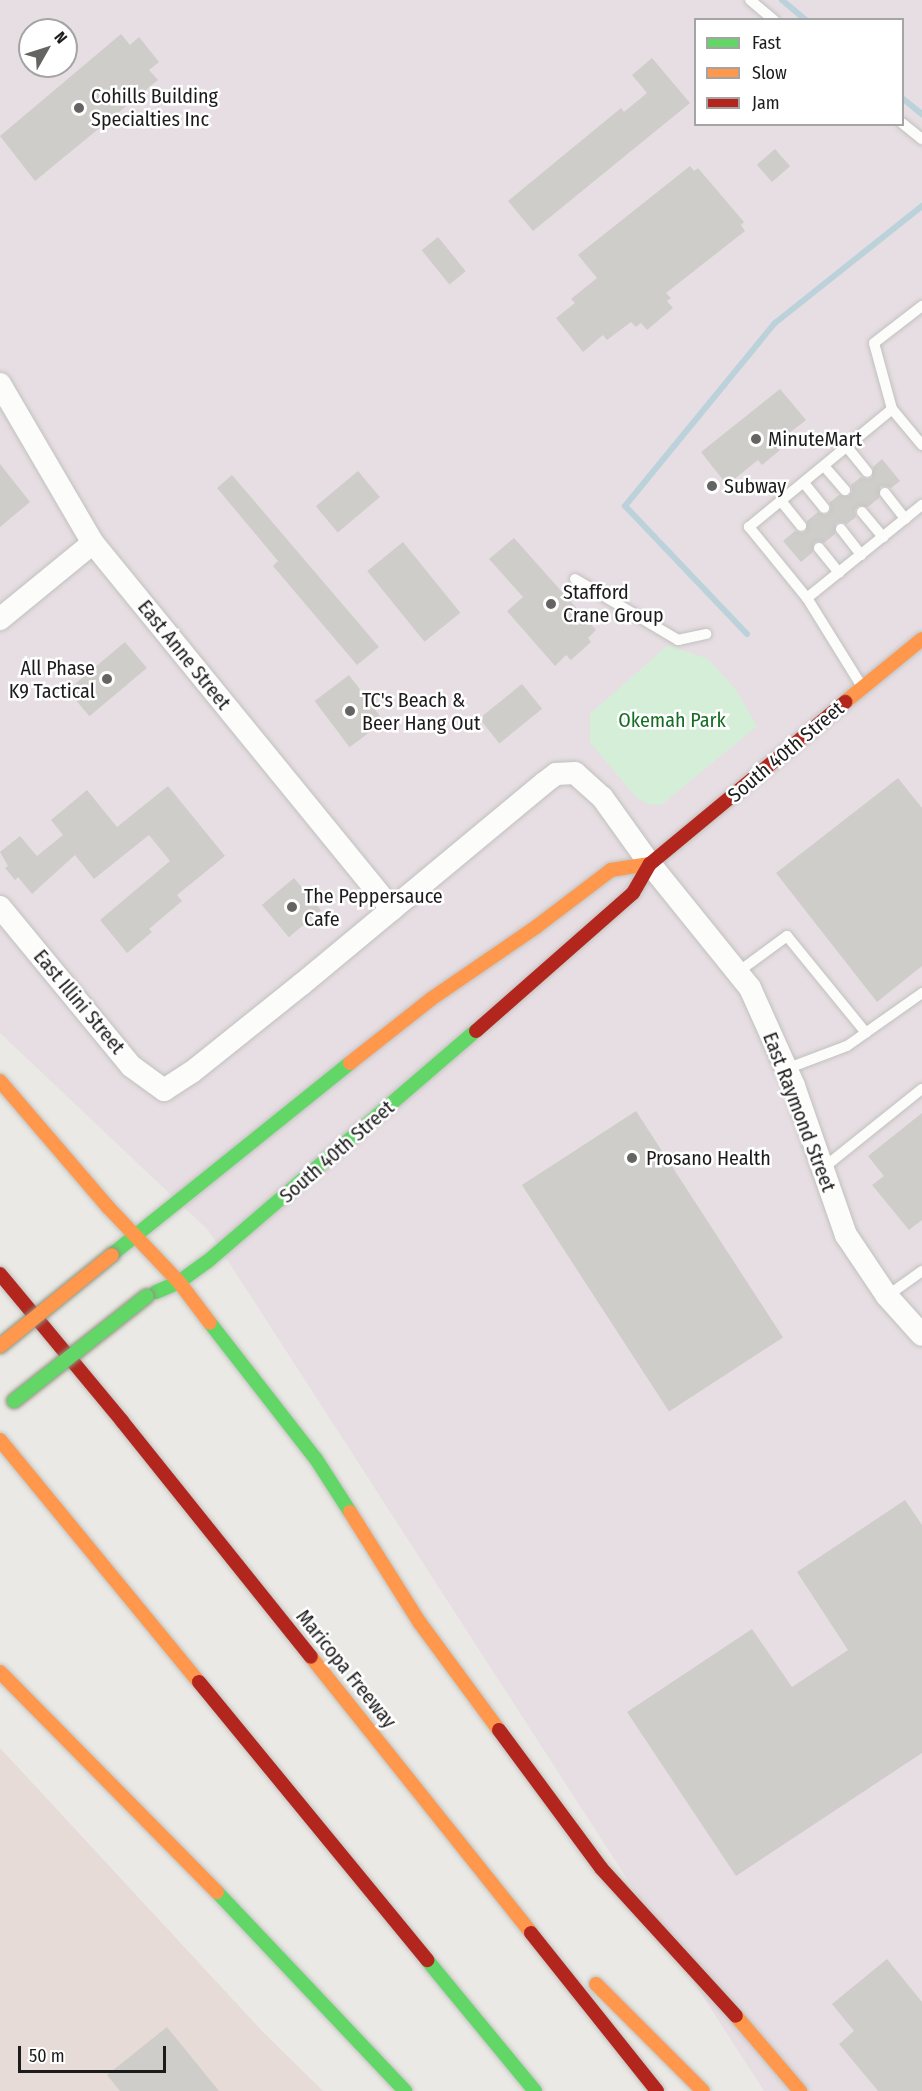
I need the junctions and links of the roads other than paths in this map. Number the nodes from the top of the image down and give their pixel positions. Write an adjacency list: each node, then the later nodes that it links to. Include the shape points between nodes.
1 (750, 0): 2 (lane)
2 (772, 18)
3 (904, 124): 4 (lane)
4 (922, 139)
5 (922, 306): 7 (lane, via 874,343)
6 (0, 384): 23 (street, East Anne Street)
7 (892, 409): 8 (lane); 9 (lane)
8 (922, 445)
9 (847, 447): 10 (lane); 11 (lane)
10 (824, 466): 12 (lane); 13 (lane)
11 (867, 472)
12 (804, 483): 15 (lane); 17 (lane)
13 (845, 490)
14 (885, 493): 19 (lane)
15 (781, 501): 20 (lane); 28 (lane, via 749,527)
16 (922, 506): 19 (lane)
17 (824, 508)
18 (862, 512): 22 (lane)
19 (905, 519): 22 (lane)
20 (801, 526)
21 (841, 530): 25 (lane)
22 (883, 537): 25 (lane)
23 (93, 543): 29 (street); 35 (street, East Anne Street)
24 (819, 548): 26 (lane)
25 (861, 555): 26 (lane)
26 (839, 573): 28 (lane)
27 (574, 579): 30 (lane, via 678,640)
28 (807, 598): 32 (lane)
29 (0, 619)
30 (706, 634)
31 (922, 639): 32 (main road, South 40th Street)
32 (863, 688): 33 (main road, South 40th Street)
33 (650, 864): 35 (street, via 587,781 575,773 556,774); 36 (street, East Raymond Street); 43 (main road, via 612,870 430,999); 46 (main road, South 40th Street, via 633,893 559,961 337,1153)
34 (0, 907): 35 (street, East Illini Street, via 132,1066 164,1090)
35 (392, 910)
36 (738, 972): 38 (lane, via 787,936); 39 (street, East Raymond Street, via 750,988)
37 (922, 993): 38 (lane)
38 (866, 1034): 39 (lane, via 847,1046)
39 (786, 1069): 42 (street, East Raymond Street)
40 (0, 1081): 43 (main road)
41 (922, 1089): 42 (lane)
42 (822, 1169): 47 (street, East Raymond Street, via 846,1234)
43 (136, 1234): 46 (main road); 49 (main road, bridge)
44 (922, 1271): 47 (lane)
45 (0, 1274): 53 (main road, Maricopa Freeway)
46 (179, 1282): 50 (main road, South 40th Street, bridge, via 147,1296); 60 (main road, via 316,1459 420,1623 601,1868)
47 (887, 1296): 48 (street, East Raymond Street)
48 (922, 1335)
49 (0, 1346)
50 (0, 1412)
51 (0, 1440): 57 (main road)
52 (0, 1672): 56 (main road, via 164,1836)
53 (478, 1865): 54 (main road); 58 (main road, Maricopa Freeway)
54 (568, 1956)
55 (585, 1973): 59 (main road)
56 (405, 2091)
57 (535, 2091)
58 (657, 2091)
59 (703, 2091)
60 (800, 2091)

